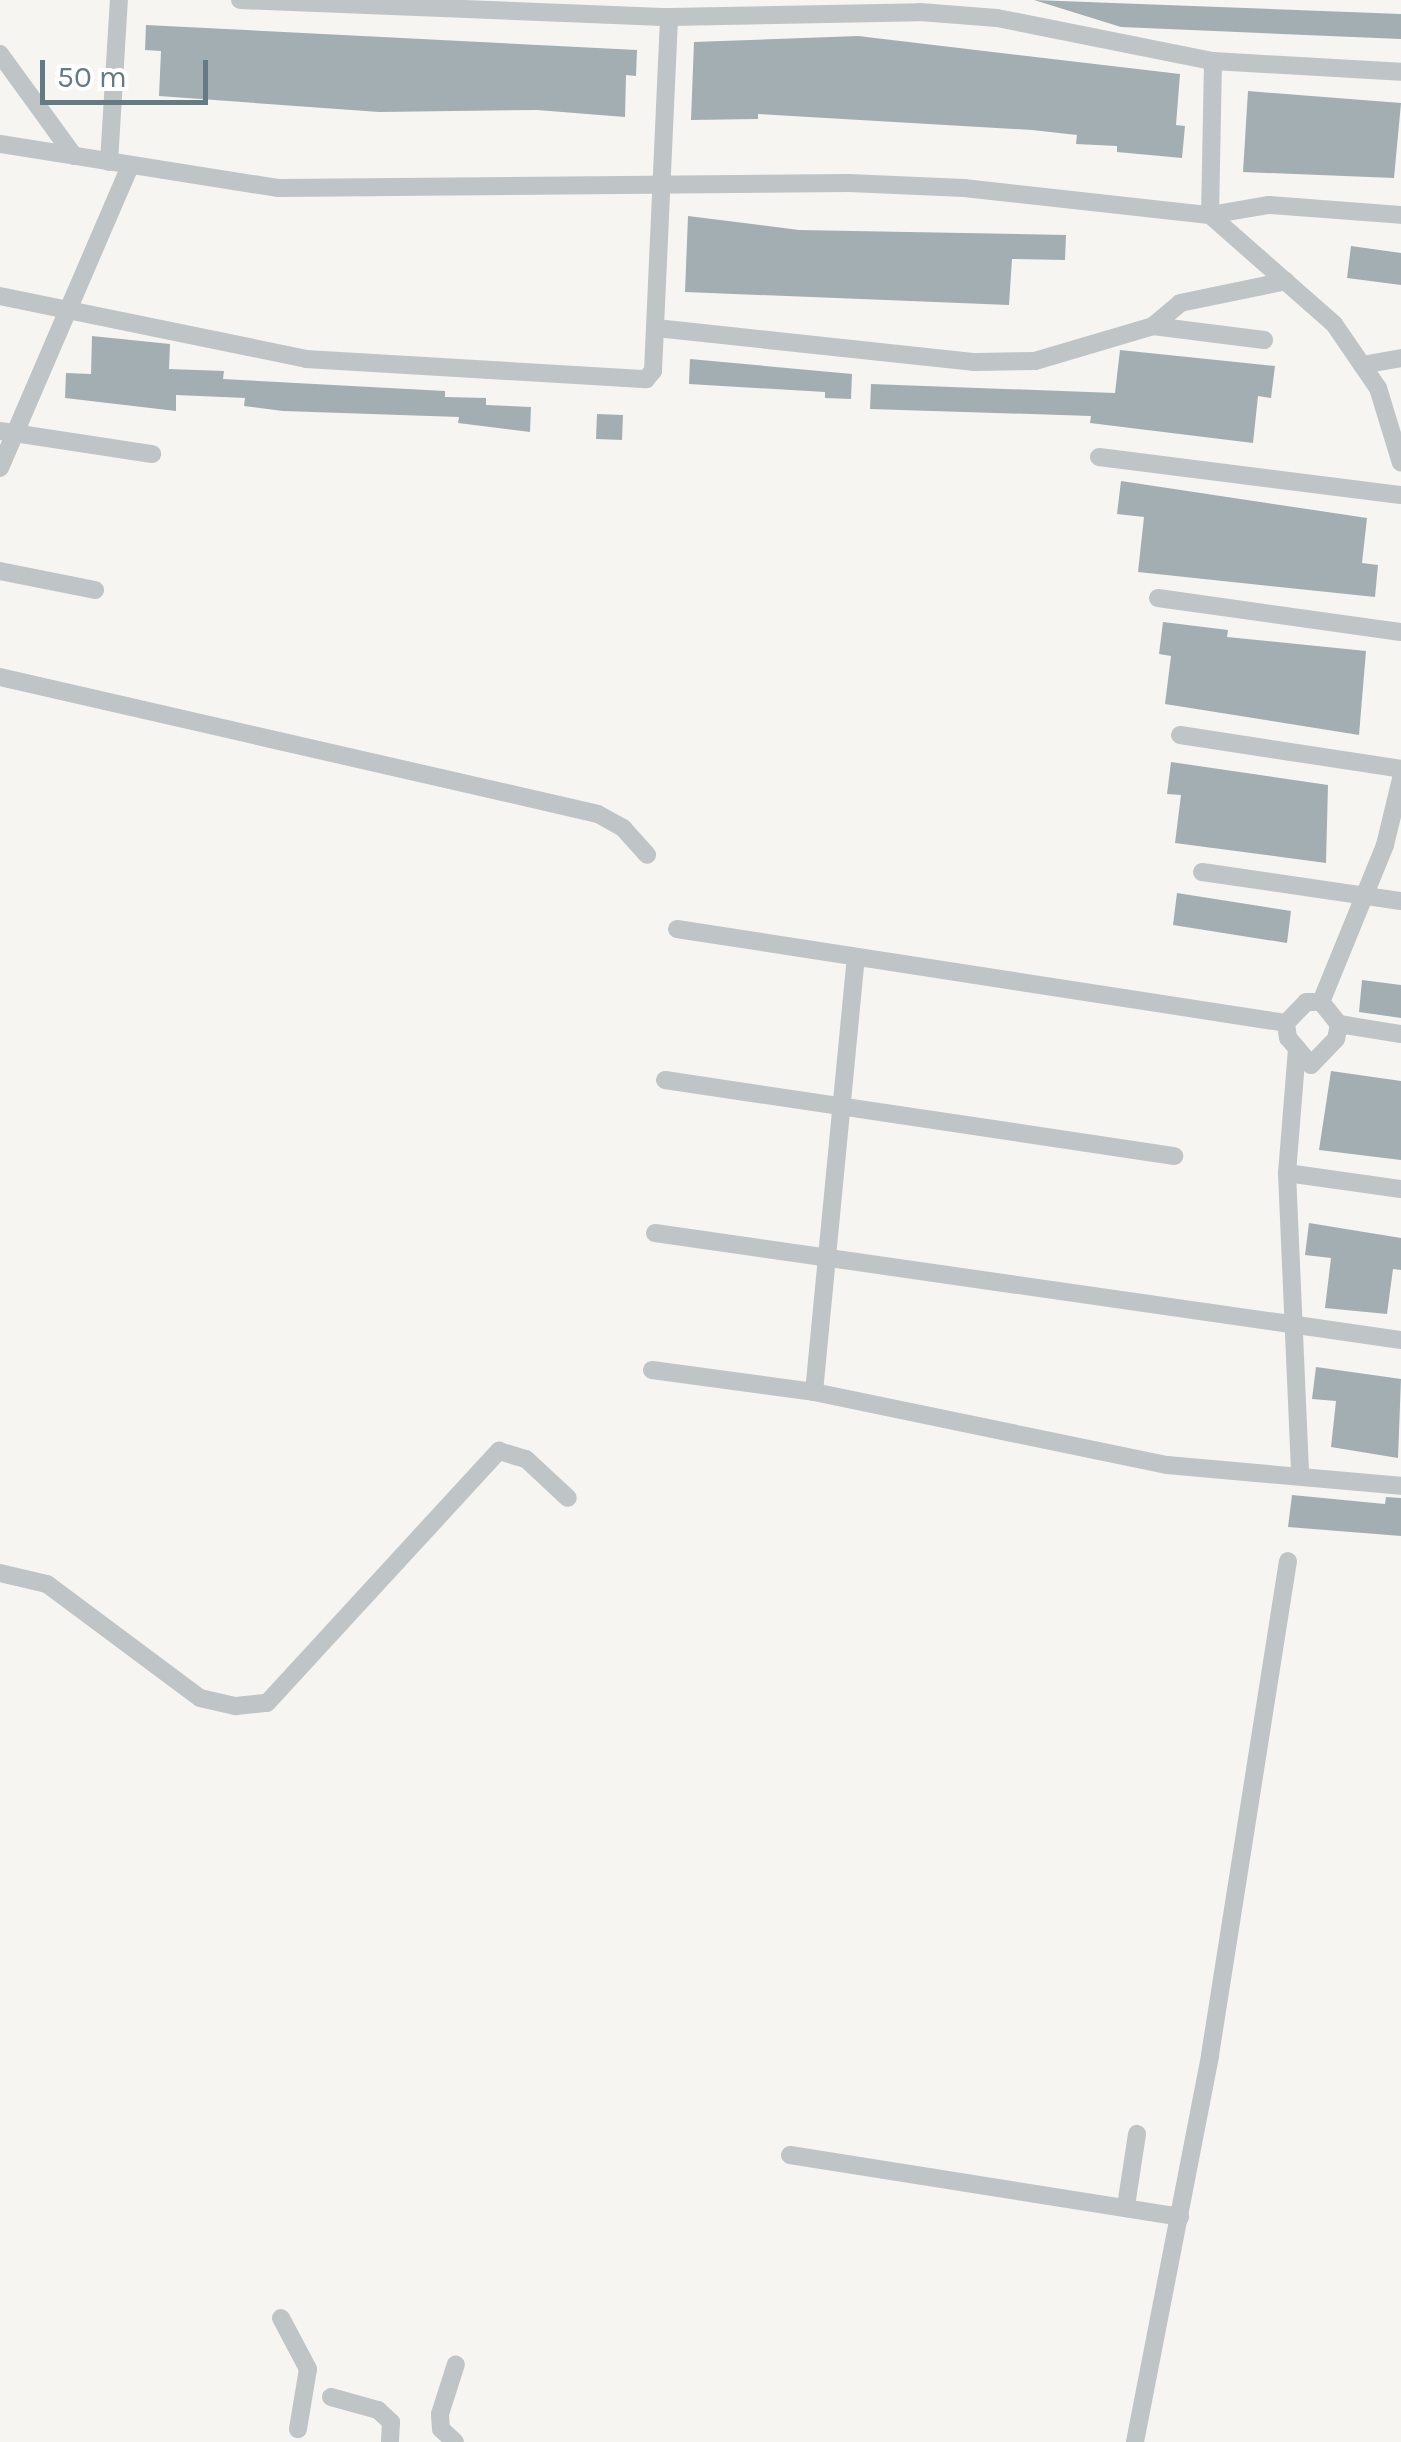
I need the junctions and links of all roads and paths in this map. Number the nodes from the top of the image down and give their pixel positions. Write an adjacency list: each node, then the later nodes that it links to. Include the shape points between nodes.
1 (118, 0): 9 (street)
2 (240, 0): 3 (street)
3 (669, 17): 5 (street, via 920,12 997,18); 11 (street)
4 (0, 54): 8 (street)
5 (1213, 61): 6 (street); 12 (street)
6 (1401, 72)
7 (0, 144): 8 (street)
8 (74, 156): 9 (street)
9 (108, 162): 10 (street)
10 (130, 166): 11 (street, via 227,183 342,191); 16 (street)
11 (664, 180): 12 (street, via 964,188); 18 (street)
12 (1210, 215): 13 (street, via 1269,205); 14 (street)
13 (1401, 215)
14 (1286, 281): 17 (street, via 1180,304); 21 (street, via 1334,324)
15 (0, 296): 16 (street)
16 (72, 308): 18 (street, via 306,359 633,382 653,371); 22 (street)
17 (1153, 326): 18 (street, via 1035,361 975,362); 19 (street)
18 (656, 328)
19 (1264, 340)
20 (1401, 358): 21 (street)
21 (1362, 365): 25 (street, via 1378,388)
22 (5, 431): 23 (street); 26 (street)
23 (152, 454)
24 (1099, 457): 27 (street)
25 (1401, 463)
26 (0, 468)
27 (1401, 495)
28 (0, 571): 29 (street)
29 (96, 590)
30 (1158, 598): 31 (street)
31 (1401, 632)
32 (0, 677): 36 (street, via 598,814 623,828)
33 (1180, 736): 34 (street)
34 (1401, 769)
35 (1401, 779): 38 (street)
36 (647, 855)
37 (1202, 872): 38 (street)
38 (1366, 896): 39 (street); 42 (street)
39 (1401, 901)
40 (677, 930): 41 (street)
41 (856, 958): 43 (street); 48 (street)
42 (1321, 1002): 43 (street, via 1293,1009); 44 (street)
43 (1286, 1023): 46 (street)
44 (1339, 1024): 45 (street); 46 (street, via 1336,1039 1311,1064)
45 (1401, 1034)
46 (1297, 1049): 50 (street)
47 (664, 1080): 48 (street)
48 (841, 1104): 49 (street); 53 (street)
49 (1174, 1156)
50 (1287, 1173): 51 (street); 54 (street)
51 (1401, 1189)
52 (655, 1232): 53 (street)
53 (828, 1255): 54 (street); 57 (street)
54 (1290, 1324): 55 (street); 58 (street)
55 (1401, 1340)
56 (652, 1370): 57 (street)
57 (814, 1392): 58 (street, via 1167,1464)
58 (1300, 1476): 59 (street)
59 (1401, 1486)
60 (568, 1498): 62 (street, via 526,1458 498,1451 267,1703 236,1706 200,1698 47,1584)
61 (1288, 1560): 66 (street)
62 (0, 1573)
63 (1137, 2134): 65 (street)
64 (790, 2155): 65 (street)
65 (1126, 2206): 66 (street)
66 (1180, 2217): 73 (street)
67 (281, 2318): 70 (street, via 308,2369)
68 (456, 2364): 72 (street, via 440,2414 441,2428)
69 (331, 2397): 71 (street, via 378,2410 391,2422)
70 (298, 2429)
71 (390, 2442)
72 (455, 2442)
73 (1135, 2442)

